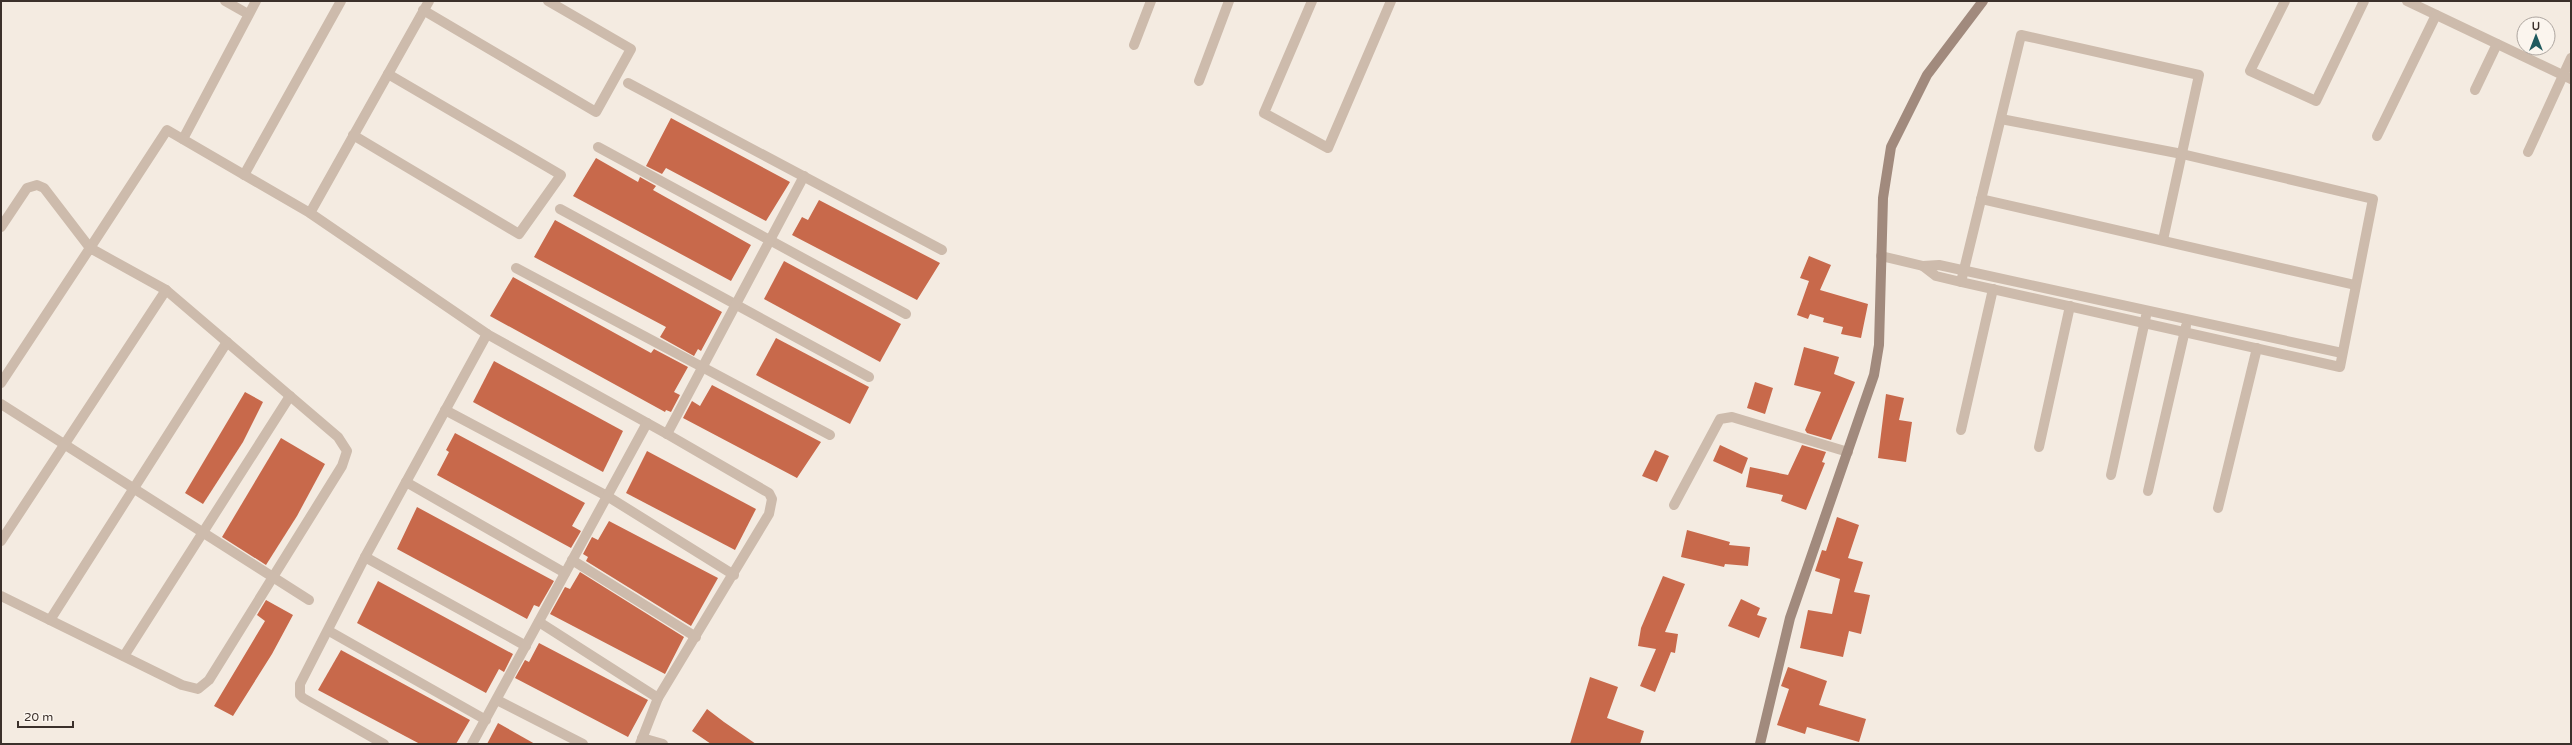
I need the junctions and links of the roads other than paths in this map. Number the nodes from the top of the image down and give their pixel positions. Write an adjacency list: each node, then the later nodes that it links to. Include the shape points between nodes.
1 (225, 1): 15 (street)
2 (256, 1): 15 (street)
3 (341, 1): 32 (street)
4 (428, 1): 14 (street)
5 (548, 1): 14 (street, via 631,49 596,112)
6 (1151, 1): 18 (street)
7 (1229, 1): 22 (street)
8 (1312, 1): 9 (street, via 1264,113 1328,148)
9 (1391, 1)
10 (1983, 1): 43 (street, via 1927,75 1891,147 1883,198)
11 (2285, 1): 12 (street, via 2250,71 2316,101)
12 (2364, 1)
13 (2407, 1): 16 (street)
14 (423, 10): 20 (street)
15 (248, 14): 28 (street)
16 (2436, 15): 17 (street); 27 (street)
17 (2497, 44): 21 (street); 24 (street)
18 (1134, 45)
19 (2571, 58): 21 (street)
20 (388, 74): 26 (street); 26 (street, via 561,175 520,234)
21 (2567, 77): 30 (street)
22 (1199, 81)
23 (628, 83): 33 (street)
24 (2475, 90)
25 (2001, 118): 31 (street); 31 (street, via 2021,35 2199,75); 34 (street)
26 (353, 135): 37 (street)
27 (2377, 136)
28 (183, 139): 32 (street); 41 (street, via 167,130)
29 (598, 147): 39 (street)
30 (2528, 152)
31 (2182, 154): 40 (street); 48 (street, via 2373,199)
32 (244, 175): 37 (street)
33 (804, 176): 39 (street); 42 (street)
34 (1981, 199): 40 (street); 46 (street)
35 (560, 209): 51 (street)
36 (5, 213): 38 (street); 41 (street, via 27,188 37,185 44,188)
37 (310, 213): 58 (street)
38 (1, 227)
39 (770, 240): 51 (street); 54 (street)
40 (2163, 240): 48 (street)
41 (90, 248): 50 (street); 64 (street)
42 (942, 250)
43 (1881, 256): 44 (street); 74 (street, via 1878,353 1867,400)
44 (1923, 266): 46 (street, via 1939,265); 47 (street, via 1936,276)
45 (516, 268): 62 (street)
46 (1964, 270): 47 (street); 53 (street)
47 (1961, 282): 49 (street)
48 (2355, 285): 61 (street)
49 (1993, 289): 52 (street); 69 (street)
50 (166, 290): 59 (street); 72 (street)
51 (736, 304): 62 (street); 63 (street)
52 (2070, 306): 56 (street); 73 (street)
53 (2148, 310): 55 (street); 56 (street)
54 (906, 314)
55 (2187, 319): 57 (street); 61 (street)
56 (2145, 323): 57 (street); 75 (street)
57 (2185, 332): 60 (street); 78 (street)
58 (487, 334): 67 (street); 68 (street)
59 (227, 342): 65 (street); 77 (street)
60 (2257, 348): 61 (street, via 2340,367); 81 (street)
61 (2342, 353)
62 (702, 367): 70 (street); 71 (street)
63 (869, 377)
64 (1, 383)
65 (290, 396): 82 (street); 88 (street, via 338,436 347,450 346,458)
66 (1, 404): 72 (street)
67 (445, 410): 76 (street); 79 (street)
68 (647, 422): 70 (street); 79 (street)
69 (1961, 430)
70 (668, 434): 87 (street, via 769,493 772,499 769,514)
71 (830, 435)
72 (64, 444): 77 (street); 83 (street)
73 (2039, 448)
74 (1848, 452): 80 (street, via 1732,417 1720,419); 105 (street, via 1790,618)
75 (2111, 475)
76 (406, 482): 84 (street); 86 (street)
77 (134, 489): 82 (street); 91 (street)
78 (2148, 491)
79 (607, 496): 85 (street); 87 (street)
80 (1674, 505)
81 (2218, 508)
82 (203, 532): 88 (street); 96 (street)
83 (1, 541)
84 (365, 557): 93 (street); 95 (street)
85 (572, 560): 86 (street); 94 (street)
86 (565, 573): 92 (street)
87 (734, 575): 94 (street)
88 (272, 576): 90 (street); 96 (street, via 209,680 198,689 182,685)
89 (1, 596): 91 (street)
90 (309, 600)
91 (50, 620): 96 (street)
92 (539, 622): 95 (street); 97 (street)
93 (329, 631): 99 (street); 101 (street, via 303,676 300,695)
94 (696, 637): 97 (street)
95 (526, 646): 98 (street)
96 (124, 656)
97 (658, 698): 100 (street)
98 (497, 700): 99 (street); 103 (street)
99 (486, 720): 102 (street)
100 (641, 741): 104 (street)
101 (384, 744)
102 (472, 744)
103 (583, 744)
104 (663, 744)
105 (1760, 744)

